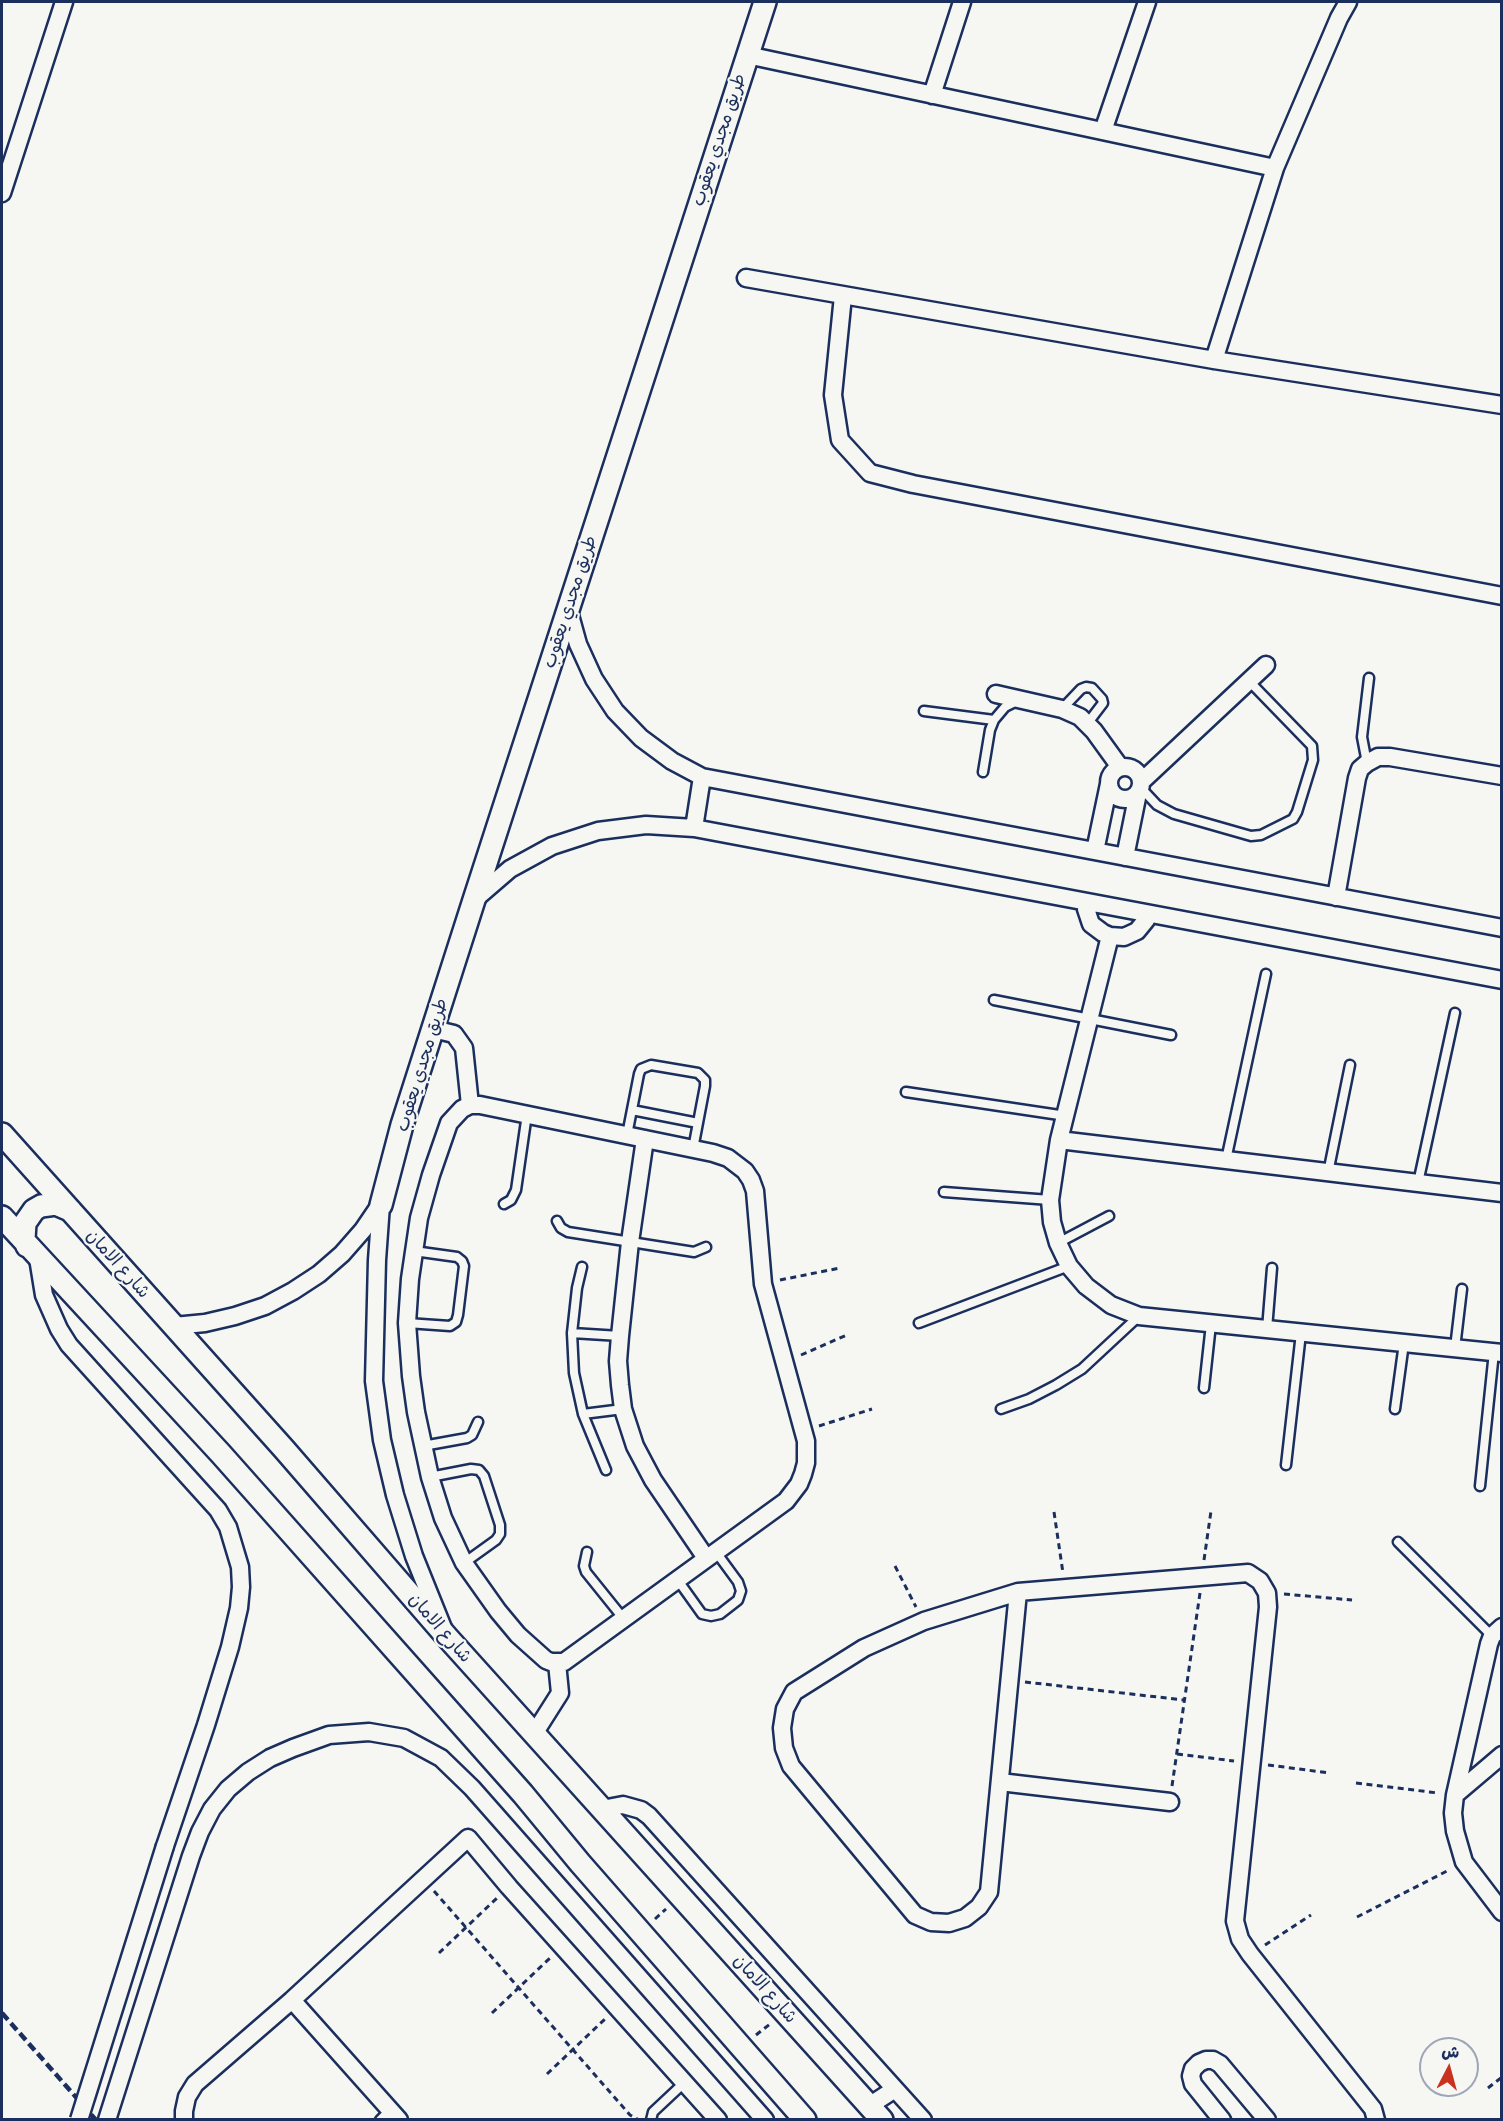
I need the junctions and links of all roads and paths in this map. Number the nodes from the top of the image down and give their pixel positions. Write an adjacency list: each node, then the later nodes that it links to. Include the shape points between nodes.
1 (64, 2): 10 (street)
2 (765, 2): 6 (street, طريق مجدي يعقوب)
3 (962, 2): 7 (street)
4 (1147, 2): 8 (street)
5 (1348, 2): 9 (street)
6 (747, 55): 7 (street); 16 (street, طريق مجدي يعقوب)
7 (932, 95): 8 (street)
8 (1103, 131): 9 (street)
9 (1275, 168): 13 (street)
10 (2, 193)
11 (746, 278): 12 (street)
12 (843, 296): 13 (street); 15 (street, via 833,396 840,440 870,473)
13 (1214, 360): 14 (street)
14 (1502, 405)
15 (1502, 596)
16 (568, 608): 30 (street, via 578,644 615,711 649,744); 37 (street, طريق مجدي يعقوب)
17 (1266, 665): 19 (street)
18 (1369, 678): 26 (lane, via 1362,738)
19 (1249, 681): 32 (street); 32 (lane, via 1312,746 1313,760 1293,819 1251,836 1174,814 1157,805)
20 (996, 694): 21 (street)
21 (1020, 699): 22 (street); 24 (lane, via 1005,707)
22 (1062, 709): 25 (street); 25 (lane, via 1081,689 1092,688 1103,703)
23 (924, 711): 24 (lane)
24 (994, 720): 28 (lane)
25 (1087, 723): 27 (street)
26 (1367, 763): 29 (street, via 1390,757); 36 (street, via 1360,769)
27 (1120, 767): 31 (street); 32 (street, via 1137,771)
28 (983, 772)
29 (1502, 776)
30 (702, 777): 33 (street); 34 (street)
31 (1109, 784): 32 (street, via 1120,798 1133,797); 34 (street)
32 (1140, 788): 35 (street)
33 (694, 828): 37 (street, via 645,825 598,831 552,846 510,869); 38 (street)
34 (1095, 851): 35 (street)
35 (1125, 857): 36 (street)
36 (1336, 897): 40 (street)
37 (474, 900): 47 (street, طريق مجدي يعقوب)
38 (1086, 902): 39 (street); 41 (street, via 1091,924)
39 (1149, 914): 41 (street, via 1131,935); 43 (street)
40 (1502, 928)
41 (1110, 936): 46 (street)
42 (1266, 974): 61 (lane)
43 (1502, 980)
44 (994, 1000): 46 (lane)
45 (1455, 1013): 64 (lane)
46 (1089, 1019): 48 (lane); 54 (street)
47 (433, 1029): 51 (street, via 454,1034 464,1048); 68 (street, طريق مجدي يعقوب)
48 (1171, 1035)
49 (1350, 1065): 63 (lane)
50 (906, 1092): 54 (lane)
51 (470, 1105): 53 (street); 77 (street, via 449,1123 430,1175)
52 (632, 1110): 55 (lane); 55 (lane, via 639,1074 646,1065 698,1073 705,1086); 57 (lane)
53 (527, 1114): 57 (street); 69 (lane, via 516,1190)
54 (1065, 1116): 59 (street)
55 (698, 1124): 60 (lane)
56 (2, 1134): 62 (street, via 6,1149); 70 (street, شارع الامان)
57 (627, 1135): 58 (street)
58 (645, 1139): 60 (street); 74 (street)
59 (1059, 1140): 61 (street); 67 (street)
60 (693, 1149): 83 (street, via 728,1158 751,1180)
61 (1226, 1160): 63 (street)
62 (2, 1162)
63 (1328, 1173): 64 (street)
64 (1418, 1183): 66 (street)
65 (944, 1192): 67 (lane)
66 (1502, 1193)
67 (1050, 1200): 75 (street)
68 (381, 1204): 89 (street, طريق مجدي يعقوب, via 342,1254 293,1291 236,1316); 128 (street, طريق مجدي يعقوب, via 374,1382 382,1440 414,1556)
69 (504, 1204)
70 (70, 1210): 78 (street, via 56,1204 34,1210 25,1223 24,1239); 89 (street, شارع الامان)
71 (1108, 1216): 75 (lane)
72 (2, 1217): 78 (street)
73 (557, 1221): 74 (lane, via 568,1232)
74 (630, 1242): 76 (lane, via 694,1252); 94 (street)
75 (1058, 1244): 79 (street)
76 (706, 1247)
77 (414, 1251): 86 (street); 86 (lane, via 457,1257 464,1266 456,1322 450,1326)
78 (32, 1252): 147 (street, via 221,1454 524,1794); 165 (street, bridge, via 58,1329 218,1510 228,1527 240,1567 239,1608 230,1647)
79 (1070, 1266): 85 (street, via 1086,1286 1110,1305); 87 (lane)
80 (582, 1267): 91 (lane)
81 (840, 1268): 83 (path)
82 (1272, 1268): 90 (lane)
83 (763, 1284): 98 (street)
84 (1462, 1289): 96 (lane)
85 (1139, 1316): 88 (street); 102 (lane, via 1082,1369 1029,1399)
86 (407, 1323): 107 (street)
87 (919, 1323)
88 (1211, 1324): 90 (street); 99 (lane)
89 (174, 1326): 128 (street, شارع الامان)
90 (1267, 1329): 92 (street)
91 (572, 1332): 94 (lane); 104 (lane, via 574,1373)
92 (1301, 1333): 95 (street); 108 (lane)
93 (849, 1334): 98 (path)
94 (620, 1336): 100 (street, via 618,1361)
95 (1404, 1343): 96 (street); 103 (lane)
96 (1455, 1348): 97 (street)
97 (1498, 1353): 111 (lane)
98 (783, 1362): 106 (street)
99 (1204, 1388)
100 (623, 1409): 104 (lane); 116 (street, via 635,1446 653,1480)
101 (872, 1409): 106 (path)
102 (1001, 1409)
103 (1395, 1409)
104 (583, 1414): 109 (lane)
105 (478, 1422): 107 (lane, via 467,1438)
106 (802, 1431): 116 (street, via 806,1463 799,1484 786,1501)
107 (423, 1446): 110 (street)
108 (1286, 1465)
109 (606, 1470)
110 (430, 1477): 117 (street); 117 (lane, via 471,1469 484,1476 500,1534)
111 (1480, 1486)
112 (1211, 1511): 119 (path)
113 (1054, 1512): 121 (path)
114 (1398, 1542): 127 (lane)
115 (587, 1552): 125 (lane, via 586,1572)
116 (711, 1555): 120 (street); 120 (lane, via 738,1582 741,1591 738,1600 720,1614 702,1614)
117 (464, 1563): 129 (street, via 518,1635 546,1660)
118 (895, 1566): 126 (path)
119 (1202, 1577): 121 (street); 123 (street, via 1248,1573); 131 (path)
120 (677, 1580): 125 (street)
121 (1066, 1588): 122 (street)
122 (1018, 1592): 126 (street); 130 (street)
123 (1268, 1593): 124 (path); 150 (street, via 1235,1921)
124 (1352, 1600)
125 (623, 1618): 129 (street)
126 (924, 1621): 134 (street, via 864,1648 794,1692 785,1709 782,1728 791,1766 915,1915 931,1922 949,1923 965,1918 979,1907 988,1892)
127 (1497, 1631): 136 (street)
128 (447, 1637): 132 (street, شارع الامان)
129 (558, 1663): 132 (street, via 560,1693)
130 (1010, 1680): 131 (path); 134 (street)
131 (1184, 1700): 137 (path)
132 (534, 1734): 138 (street, شارع الامان)
133 (1502, 1755): 136 (street)
134 (1000, 1782): 137 (street)
135 (1356, 1783): 136 (path)
136 (1455, 1794): 139 (street, via 1455,1831)
137 (1170, 1802)
138 (602, 1809): 142 (street, شارع الامان); 162 (street, via 623,1805 649,1816)
139 (1464, 1862): 143 (street); 145 (path)
140 (423, 1878): 141 (street, via 468,1838); 146 (path); 152 (street)
141 (509, 1887): 146 (path); 148 (street)
142 (681, 1896): 147 (path); 154 (street, شارع الامان)
143 (1502, 1912)
144 (1311, 1915): 150 (path)
145 (1357, 1917)
146 (466, 1928): 149 (path); 151 (path)
147 (641, 1932): 156 (street)
148 (562, 1946): 151 (path); 153 (street)
149 (439, 1953)
150 (1250, 1954): 176 (street, via 1373,2109)
151 (518, 1988): 155 (path); 157 (path)
152 (292, 2000): 164 (street); 167 (street, via 195,2084)
153 (618, 2008): 157 (path); 160 (street)
154 (785, 2012): 156 (path); 163 (street, شارع الامان)
155 (492, 2013)
156 (742, 2047): 172 (street)
157 (572, 2050): 158 (path); 168 (path, via 630,2115)
158 (547, 2074)
159 (1502, 2077): 161 (path)
160 (685, 2082): 169 (lane, via 654,2112); 170 (street)
161 (1488, 2088)
162 (896, 2089): 163 (street); 173 (street)
163 (876, 2113)
164 (390, 2116)
165 (79, 2120)
166 (107, 2120): 171 (street, via 191,1856 212,1809 248,1772 270,1758 329,1735 369,1732 404,1738 441,1758 472,1788)
167 (184, 2120)
168 (639, 2120)
169 (651, 2120)
170 (718, 2120)
171 (765, 2120)
172 (805, 2120)
173 (923, 2120)
174 (1222, 2120): 175 (street, via 1193,2084 1193,2069 1206,2060 1220,2064)
175 (1267, 2120)
176 (1376, 2120)

